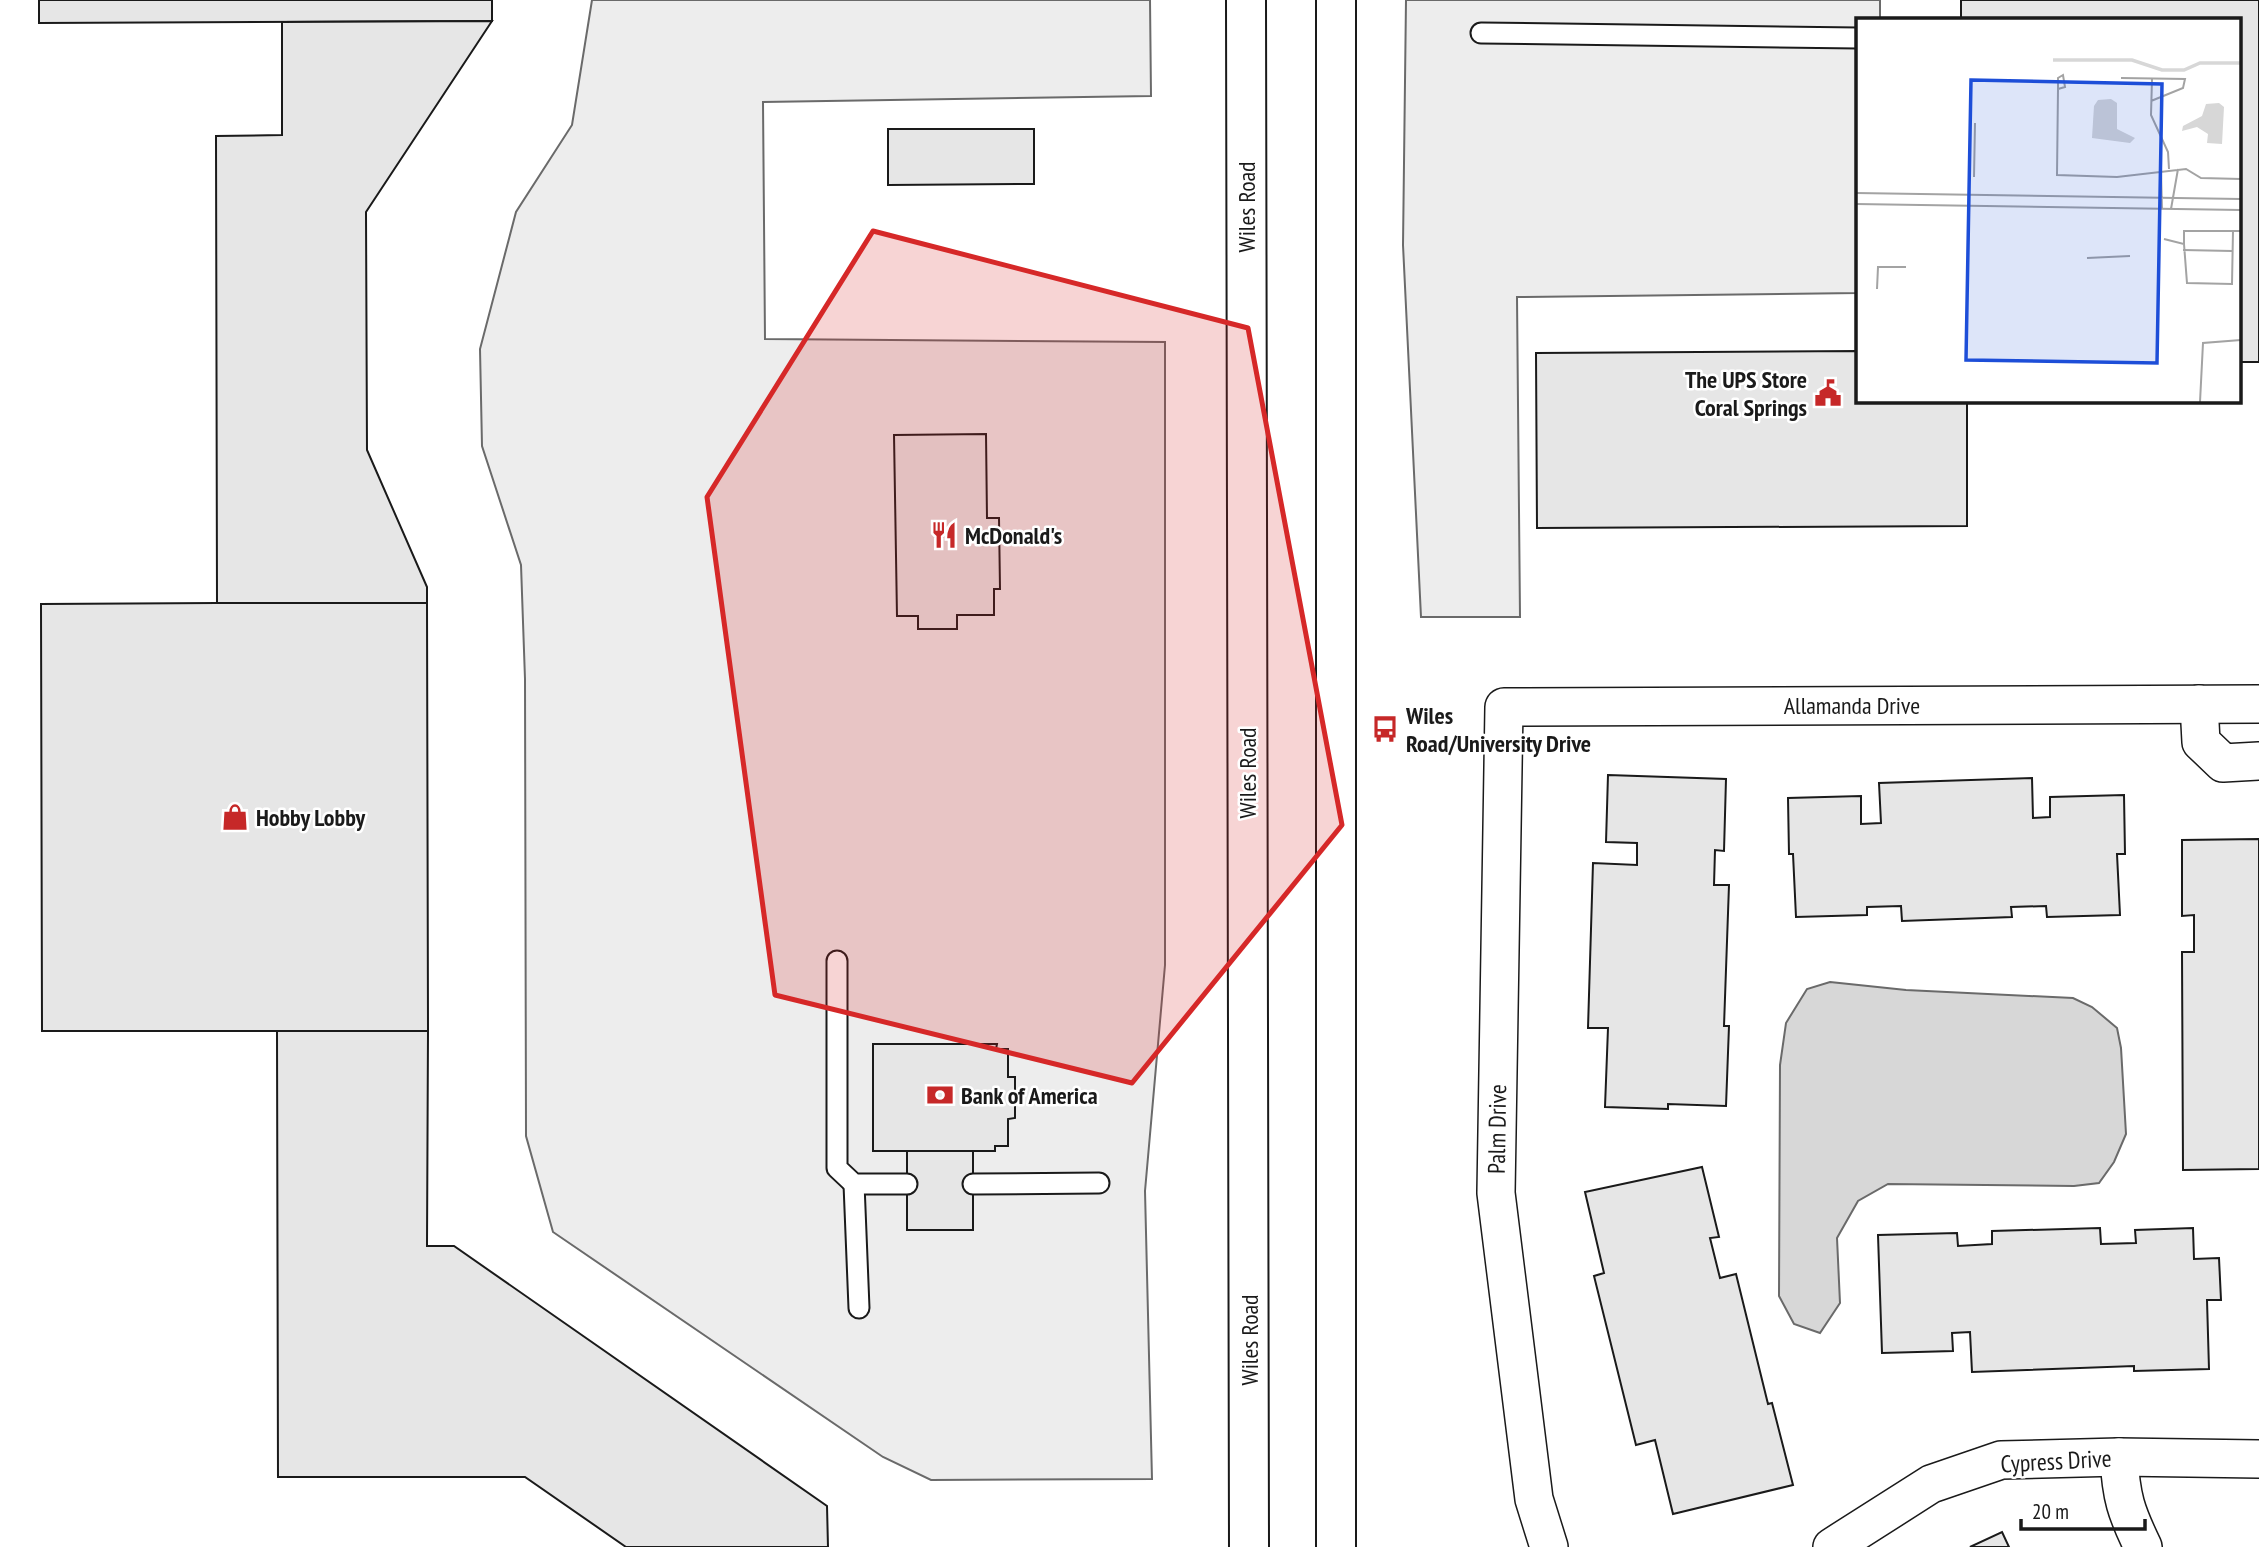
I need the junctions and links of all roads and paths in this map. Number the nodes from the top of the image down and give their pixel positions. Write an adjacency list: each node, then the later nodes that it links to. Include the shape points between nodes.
1 (1246, 0): 17 (main road, Wiles Road)
2 (1336, 0): 18 (main road)
3 (1481, 33): 4 (lane)
4 (1856, 38)
5 (2199, 704): 6 (street, Allamanda Drive); 7 (street, Allamanda Drive); 8 (street, via 2201,742 2223,762)
6 (2259, 704)
7 (1504, 707): 19 (street, Palm Drive, via 1496,1193 1534,1499)
8 (2259, 761)
9 (836, 961): 10 (lane, via 837,1168)
10 (854, 1184): 11 (lane); 14 (lane)
11 (907, 1184)
12 (973, 1184): 13 (lane)
13 (1099, 1184)
14 (859, 1308)
15 (2119, 1458): 16 (street, Cypress Drive); 20 (street, Cypress Drive, via 2001,1460 1931,1484); 21 (street, via 2127,1516)
16 (2259, 1460)
17 (1250, 1547)
18 (1336, 1547)
19 (1549, 1547)
20 (1832, 1547)
21 (2143, 1547)

